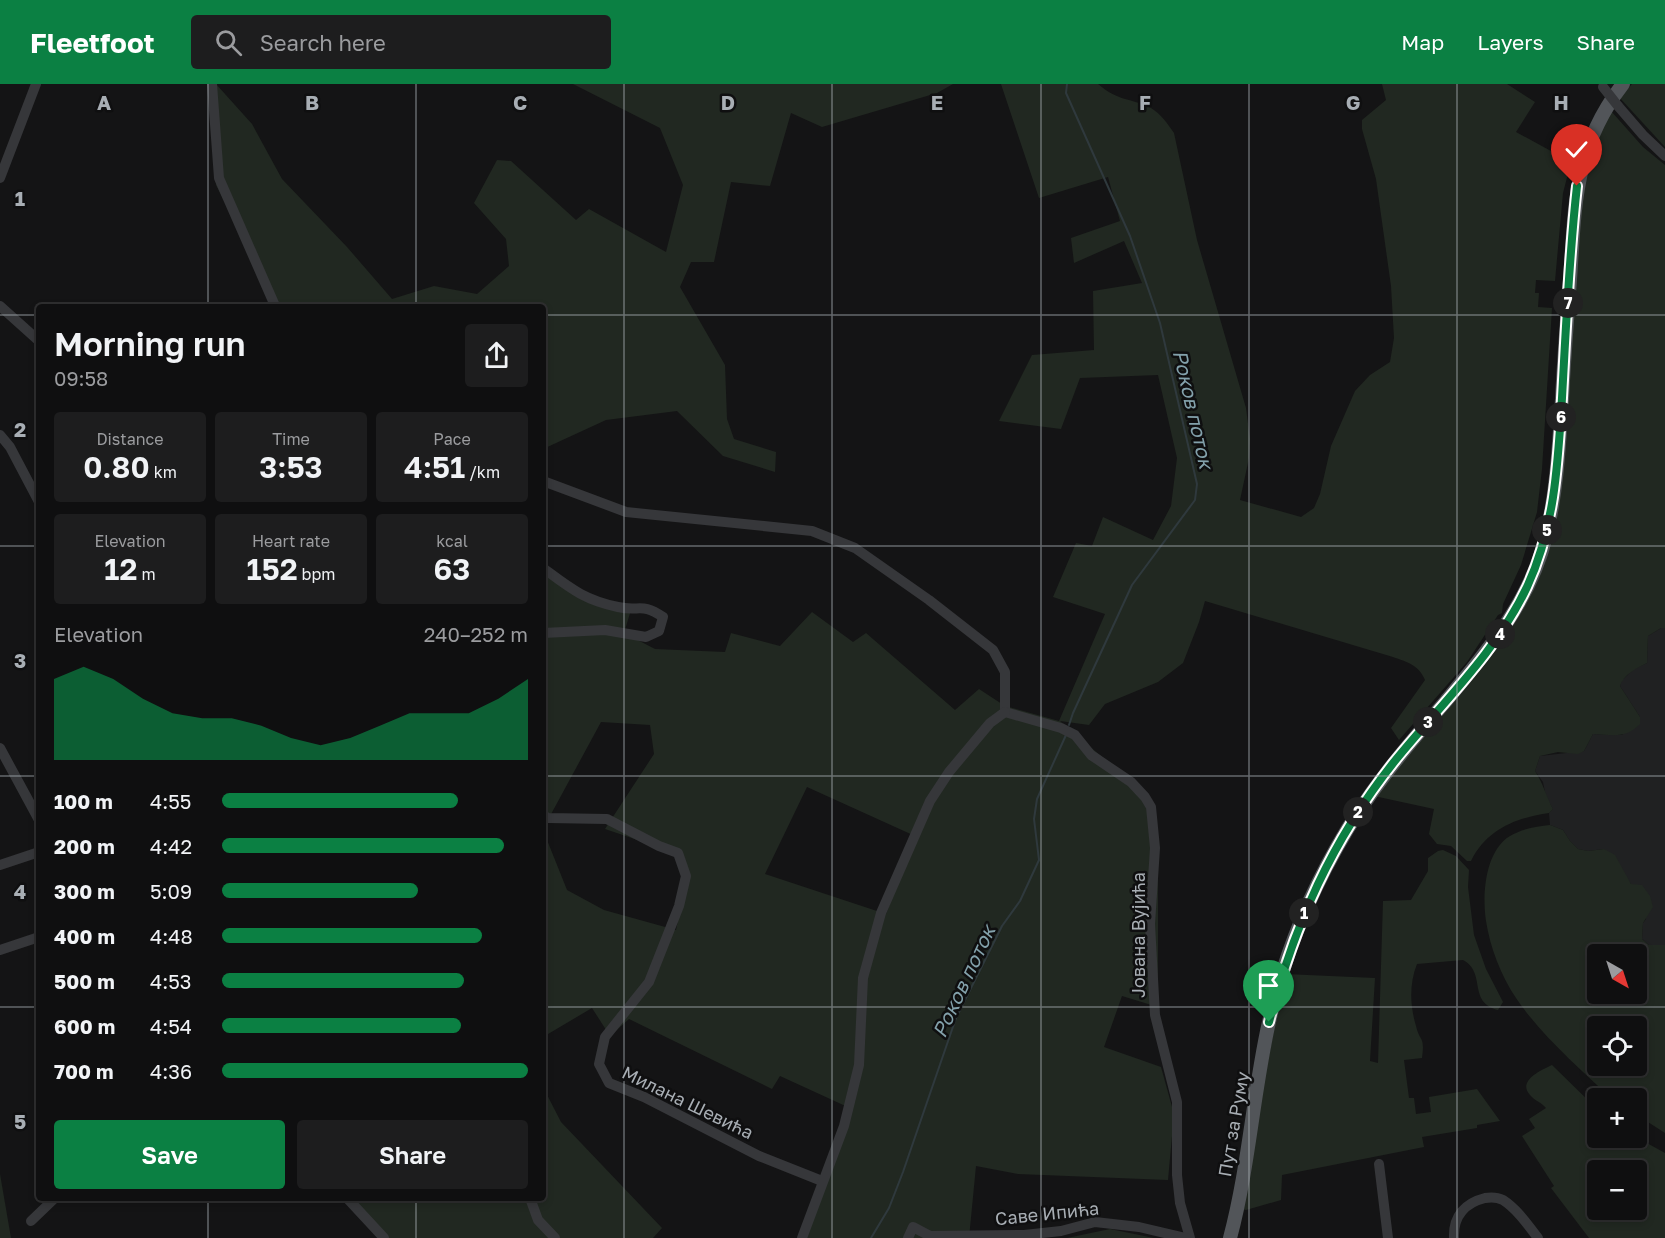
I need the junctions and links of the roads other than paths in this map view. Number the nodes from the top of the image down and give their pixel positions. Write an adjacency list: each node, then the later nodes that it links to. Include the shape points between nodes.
1 (36, 84): 6 (street)
2 (212, 84): 7 (street, via 219,178)
3 (1623, 84): 35 (main road, Пут за Руму, via 1592,136 1579,174 1558,454 1542,550 1503,630 1373,789 1338,844 1306,907 1269,1022)
4 (1602, 86): 5 (street, bridge)
5 (1665, 156)
6 (0, 178)
7 (274, 304)
8 (0, 306): 9 (street)
9 (36, 338)
10 (0, 435): 12 (street)
11 (546, 482): 15 (street, via 626,512 812,531 855,548 993,650 1005,672)
12 (36, 496)
13 (546, 570): 14 (street, via 584,598 620,608 649,608 663,617 659,631 646,638 605,630)
14 (546, 633)
15 (1005, 712): 24 (street, via 990,723 930,801 881,913 863,978 859,1065 844,1126); 34 (street, Јована Вујића, via 1075,735 1091,755 1131,782 1151,807 1155,848 1150,924 1155,1015 1177,1102 1177,1175)
16 (0, 748): 17 (street)
17 (36, 814)
18 (546, 817): 24 (street, Милана Шевића, via 607,819 678,853 686,876 679,906 649,982 606,1037 599,1064 609,1083 759,1156)
19 (36, 853): 20 (street)
20 (0, 865)
21 (36, 938): 22 (street)
22 (0, 950)
23 (1379, 1164): 36 (street)
24 (822, 1181): 31 (street)
25 (52, 1201): 28 (street)
26 (350, 1201): 29 (street)
27 (531, 1201): 30 (street, via 538,1220)
28 (31, 1221)
29 (384, 1238)
30 (555, 1238)
31 (802, 1238)
32 (908, 1238): 33 (street, Саве Ипића, via 913,1227 930,1236 1024,1234 1061,1231 1095,1222)
33 (1185, 1238)
34 (1190, 1238)
35 (1230, 1238)
36 (1388, 1238)
37 (1454, 1238): 38 (street, via 1464,1208 1491,1197 1503,1200)
38 (1538, 1238)

